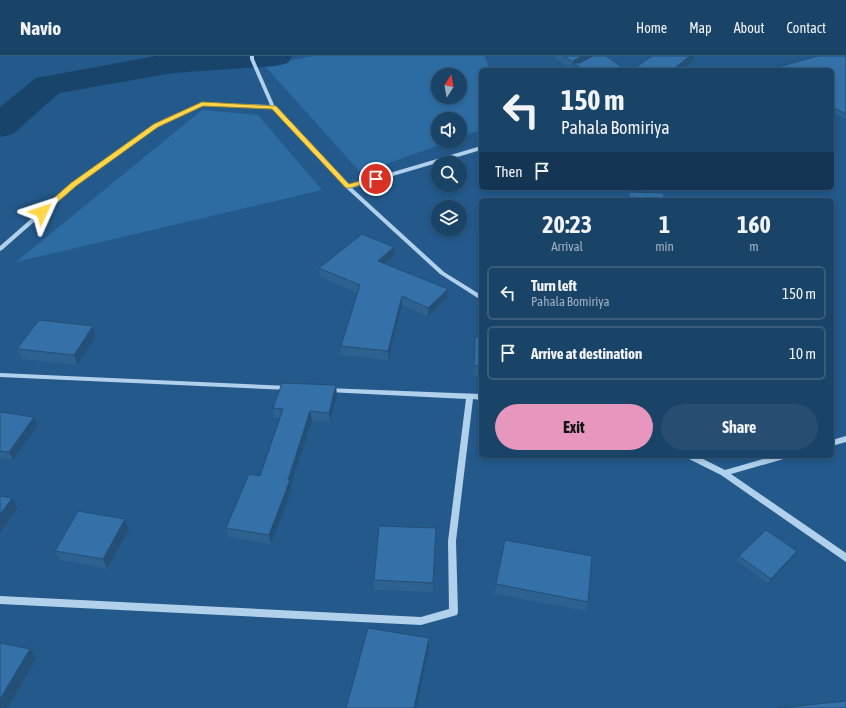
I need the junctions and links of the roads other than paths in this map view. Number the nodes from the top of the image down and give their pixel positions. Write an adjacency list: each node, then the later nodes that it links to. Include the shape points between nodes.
1 (252, 56): 2 (street)
2 (273, 107): 4 (street); 5 (street, via 202,104 156,126 73,185)
3 (479, 149): 4 (street)
4 (348, 187): 6 (street, via 442,273)
5 (0, 249)
6 (479, 297)
7 (0, 375): 8 (street)
8 (295, 389)
9 (318, 390): 10 (street)
10 (470, 397): 11 (street); 18 (street, via 452,541 454,612 421,621)
11 (479, 397)
12 (846, 439): 13 (street)
13 (834, 442)
14 (694, 458): 16 (street)
15 (777, 458): 16 (street)
16 (724, 473): 17 (street)
17 (846, 558)
18 (0, 600)

